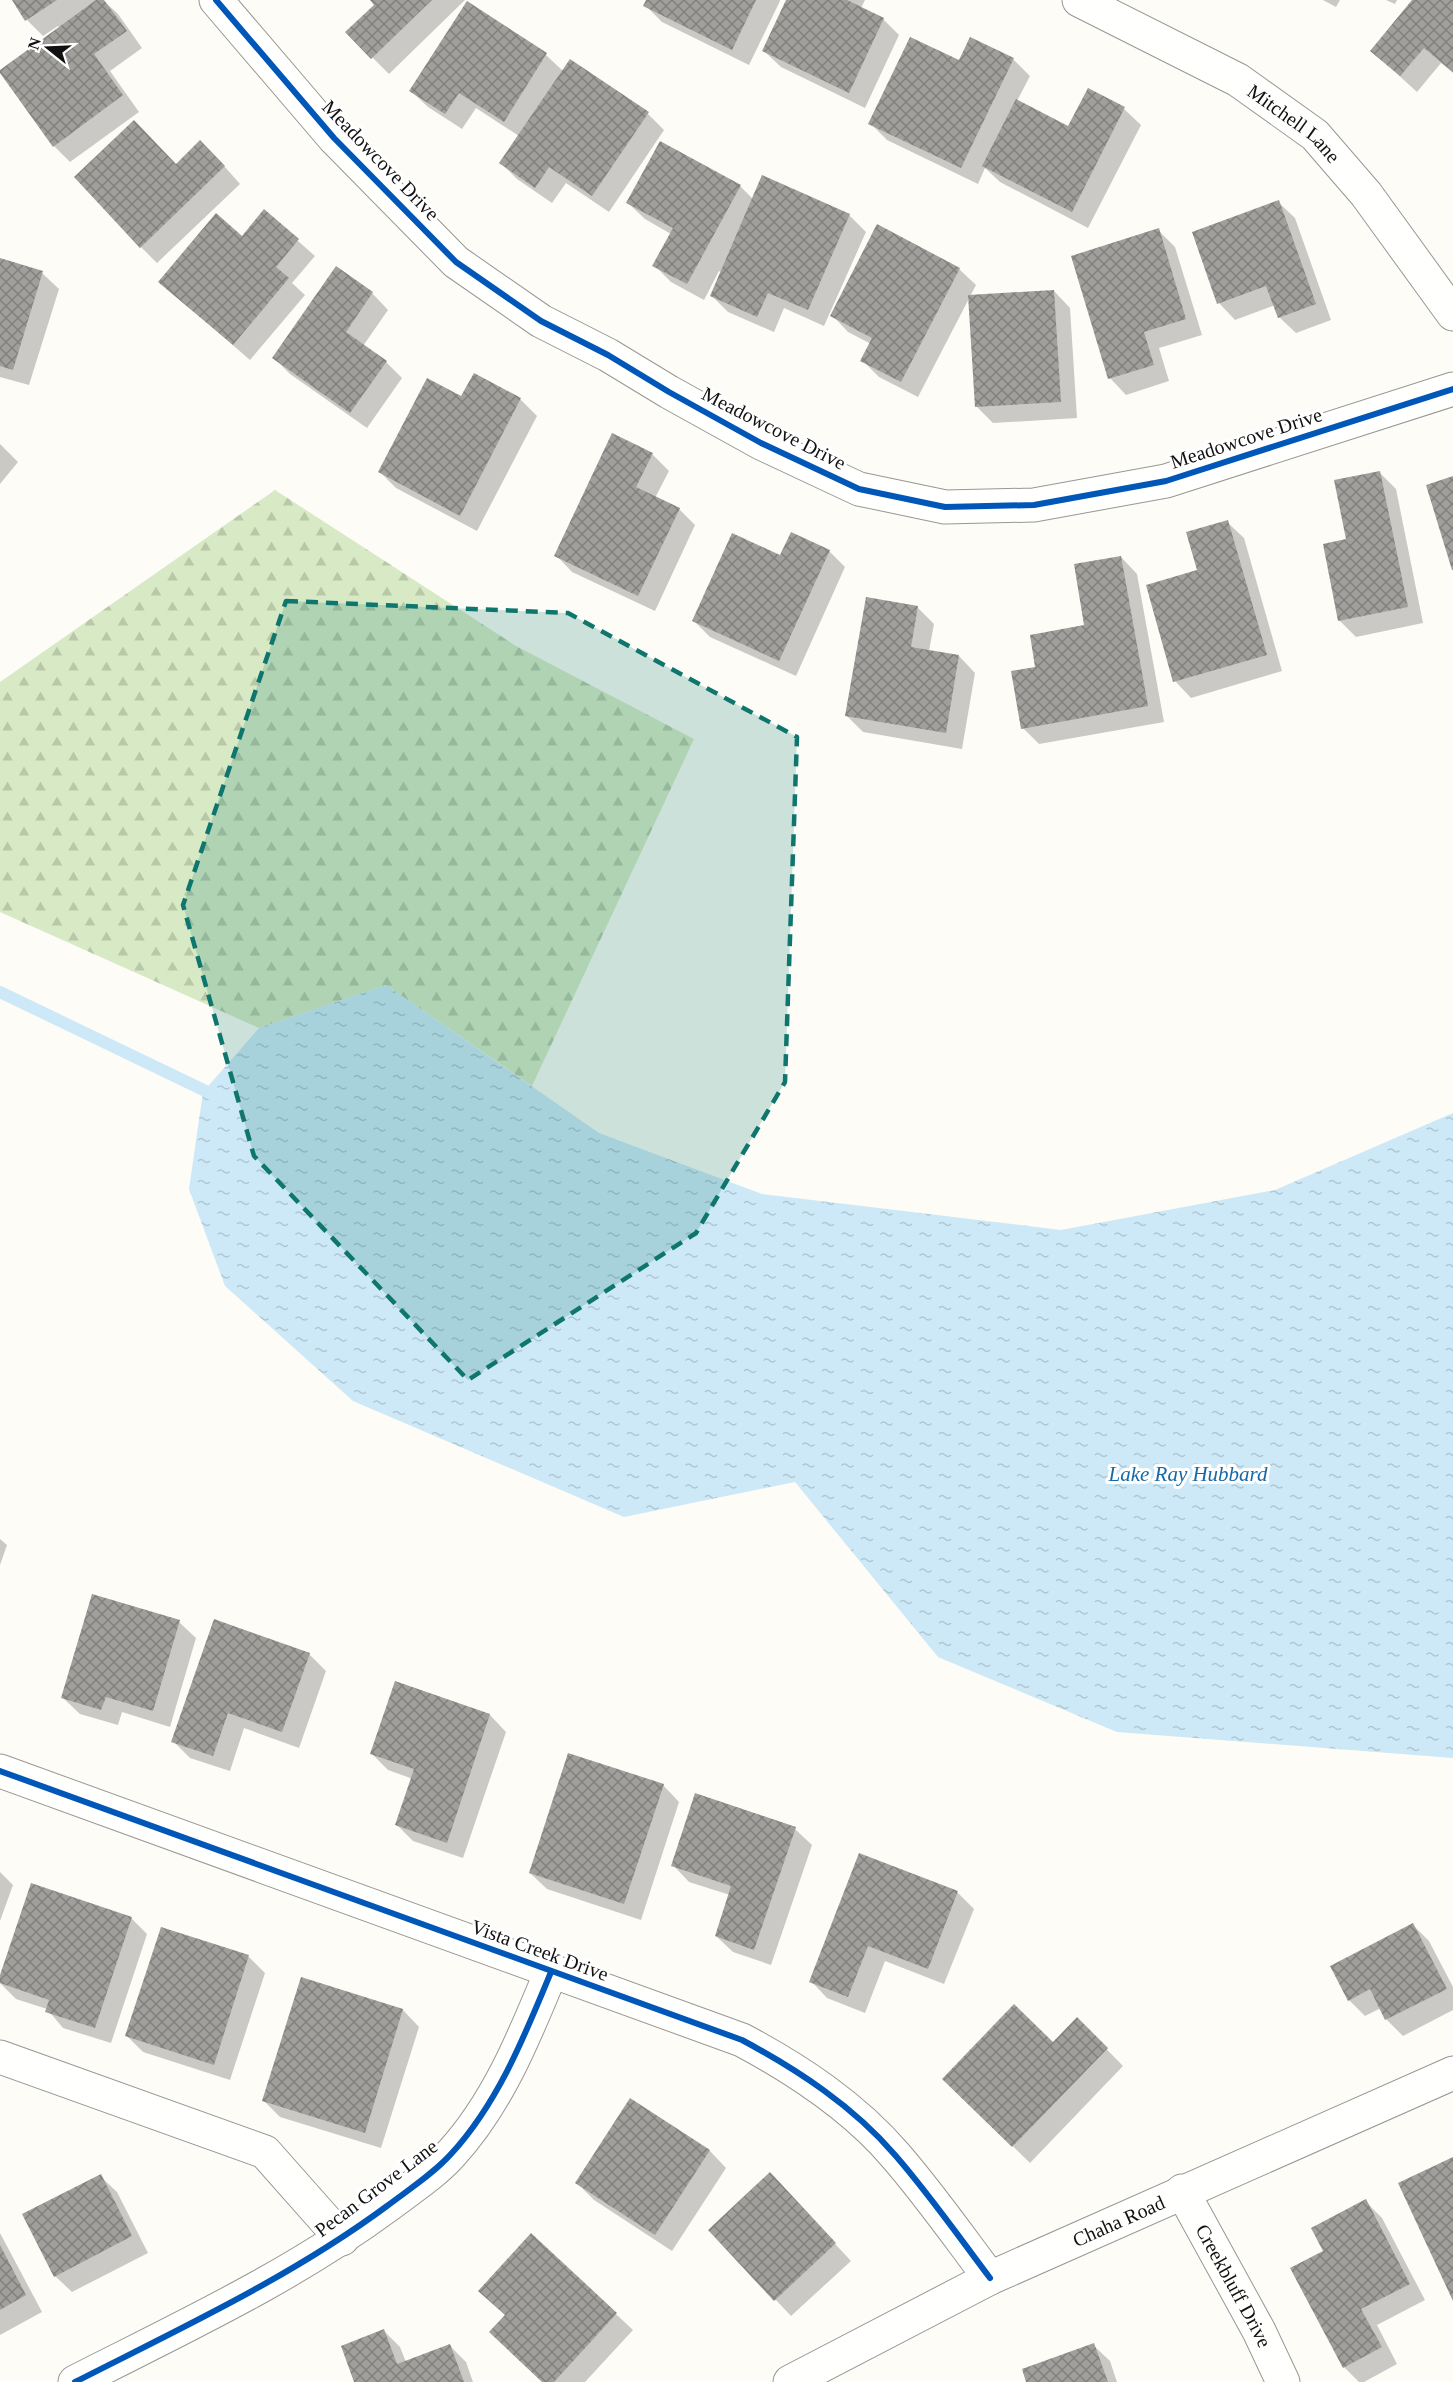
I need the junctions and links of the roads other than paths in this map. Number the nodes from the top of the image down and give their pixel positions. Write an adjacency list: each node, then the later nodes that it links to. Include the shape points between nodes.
1 (216, 0): 4 (street, Meadowcove Drive, via 334,138 456,262 541,321 761,443 859,489 945,507 1034,505 1166,481)
2 (1079, 0): 3 (street, Mitchell Lane, via 1238,80 1316,135 1366,194)
3 (1453, 314)
4 (1453, 389)
5 (0, 1771): 6 (street, Vista Creek Drive)
6 (551, 1972): 10 (street, Pecan Grove Lane, via 518,2051 450,2155); 11 (street, Vista Creek Drive, via 742,2040 796,2069 848,2109 894,2154)
7 (0, 2057): 10 (street, via 265,2152)
8 (1453, 2073): 9 (street, Chaha Road)
9 (1182, 2191): 11 (street, Chaha Road); 14 (street, Creekbluff Drive)
10 (342, 2239): 12 (street, Pecan Grove Lane, via 206,2316)
11 (990, 2278): 13 (street, Chaha Road)
12 (75, 2382)
13 (790, 2382)
14 (1283, 2382)

